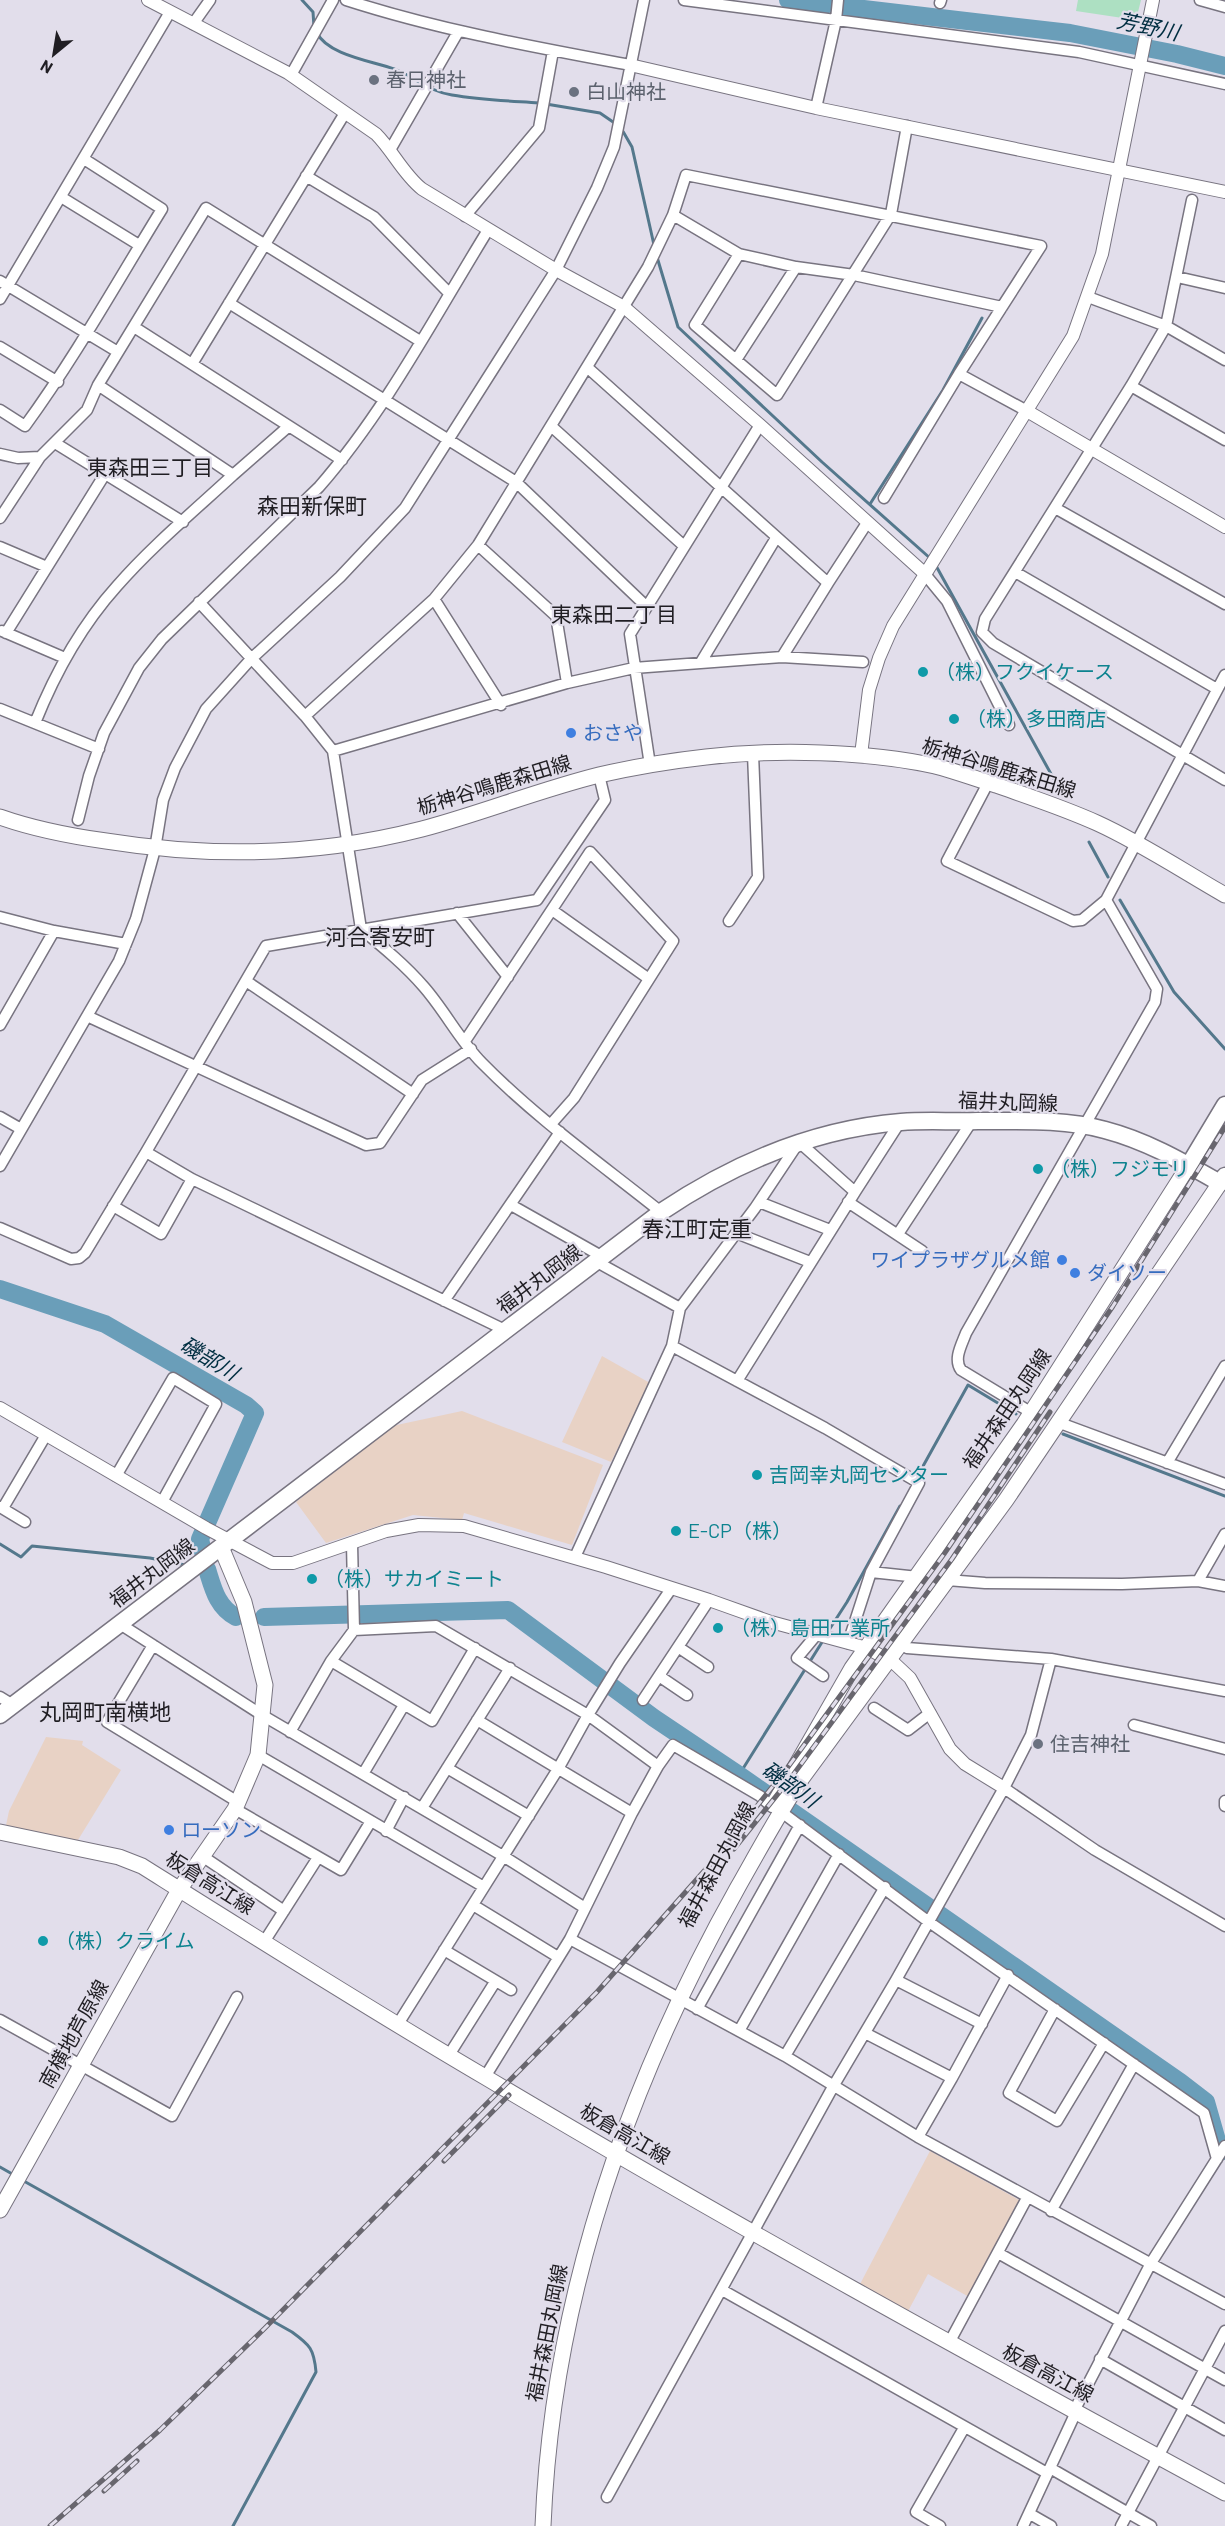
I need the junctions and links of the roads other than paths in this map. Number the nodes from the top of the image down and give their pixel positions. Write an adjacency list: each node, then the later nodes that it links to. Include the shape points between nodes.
1 (148, 0): 11 (street)
2 (210, 0): 13 (street)
3 (333, 0): 18 (street)
4 (346, 0): 14 (street)
5 (644, 0): 17 (street)
6 (684, 0): 12 (street)
7 (838, 0): 12 (street)
8 (1153, 0): 16 (street)
9 (1200, 0): 10 (street)
10 (1225, 7)
11 (171, 12): 13 (street); 24 (street)
12 (836, 20): 16 (street); 20 (street)
13 (193, 24): 18 (street)
14 (458, 32): 15 (street); 23 (street)
15 (553, 51): 17 (street); 32 (street, via 539,128)
16 (1141, 62): 19 (street); 25 (street)
17 (630, 65): 20 (street); 38 (street, via 614,147)
18 (291, 75): 21 (street)
19 (1225, 84)
20 (816, 108): 22 (street)
21 (345, 113): 23 (street); 26 (street)
22 (907, 126): 25 (street); 30 (street)
23 (390, 150): 32 (street, via 415,184)
24 (84, 159): 28 (street); 35 (street, via 162,209)
25 (1118, 169): 27 (street); 44 (street, via 1102,254)
26 (306, 176): 34 (street); 43 (street, via 374,217)
27 (1225, 192)
28 (61, 197): 35 (street); 41 (street)
29 (1192, 200): 40 (street)
30 (891, 214): 31 (street, via 686,175); 39 (street); 48 (street, via 1041,246)
31 (673, 215): 36 (street); 47 (street)
32 (465, 216): 33 (street)
33 (488, 230): 38 (street); 43 (street)
34 (264, 244): 46 (street); 50 (street, via 206,208); 52 (street)
35 (139, 245): 51 (street)
36 (739, 254): 37 (street); 55 (street, via 695,325)
37 (796, 267): 39 (street); 55 (street)
38 (556, 270): 47 (street); 70 (street)
39 (854, 275): 48 (street); 55 (street, via 777,395)
40 (1177, 277): 42 (street); 49 (street)
41 (4, 283): 45 (street); 51 (street)
42 (1225, 288)
43 (449, 293): 52 (street)
44 (1088, 297): 49 (street); 65 (street, via 1073,336)
45 (0, 299)
46 (228, 303): 57 (street); 63 (street)
47 (624, 307): 58 (street); 66 (street)
48 (1002, 307): 59 (street)
49 (1166, 326): 56 (street); 62 (street)
50 (134, 327): 54 (street); 57 (street)
51 (88, 334): 54 (street); 60 (street)
52 (420, 341): 63 (street)
53 (0, 347): 60 (street)
54 (118, 352): 61 (street)
55 (735, 360)
56 (1225, 360)
57 (192, 364): 67 (street)
58 (588, 368): 68 (street); 79 (street)
59 (959, 374): 65 (street); 80 (street)
60 (58, 382): 64 (street, via 26,426)
61 (98, 385): 71 (street, via 87,410); 77 (street)
62 (1131, 386): 69 (street); 72 (street)
63 (383, 400): 70 (street); 75 (street)
64 (0, 410)
65 (1027, 411): 72 (street); 91 (street)
66 (760, 425): 79 (street); 84 (street)
67 (289, 426): 75 (street); 77 (street)
68 (551, 426): 78 (street); 88 (street)
69 (1225, 440)
70 (449, 441): 78 (street); 101 (street, via 405,508 370,548)
71 (55, 443): 74 (street); 76 (street)
72 (1091, 449): 81 (street); 85 (street)
73 (0, 454): 74 (street)
74 (40, 457): 82 (street)
75 (342, 460): 95 (street)
76 (105, 474): 83 (street); 90 (street)
77 (233, 475): 83 (street)
78 (516, 482): 87 (street); 97 (street)
79 (720, 489): 86 (street); 88 (street)
80 (884, 498)
81 (1056, 508): 92 (street); 96 (street)
82 (0, 518)
83 (183, 522): 100 (street, via 117,585)
84 (867, 523): 91 (street); 93 (street)
85 (1225, 527)
86 (776, 538): 93 (street); 102 (street)
87 (478, 545): 94 (street); 106 (street, via 556,616)
88 (684, 546): 97 (street)
89 (0, 547): 90 (street)
90 (47, 567): 98 (street)
91 (926, 571): 112 (street, via 947,601); 117 (street, via 879,658 869,690)
92 (1015, 572): 107 (street); 116 (street, via 985,619 982,632 993,643)
93 (828, 583): 99 (street)
94 (434, 599): 108 (street); 110 (street)
95 (199, 602): 101 (street); 113 (street, via 139,668)
96 (1225, 604)
97 (647, 607): 104 (street, via 630,634)
98 (3, 631): 100 (street)
99 (782, 657): 102 (street); 103 (street)
100 (65, 658): 111 (street)
101 (251, 659): 110 (street); 126 (street, via 206,709 186,744 163,800)
102 (701, 662): 104 (street)
103 (863, 662)
104 (634, 668): 106 (street); 118 (street)
105 (1225, 675): 107 (street)
106 (567, 683): 108 (street)
107 (1217, 689): 116 (street)
108 (501, 705): 114 (street)
109 (0, 709): 111 (street)
110 (305, 716): 114 (street)
111 (34, 723): 113 (street)
112 (1009, 725)
113 (99, 749): 123 (street)
114 (333, 751): 124 (street)
115 (753, 754): 117 (main road, 栃神谷鳴鹿森田線); 118 (main road, 栃神谷鳴鹿森田線); 132 (street, via 758,877)
116 (1183, 754): 120 (street); 125 (street)
117 (861, 755): 121 (main road, 栃神谷鳴鹿森田線, via 935,766)
118 (650, 765): 119 (main road, 栃神谷鳴鹿森田線)
119 (599, 775): 124 (main road, 栃神谷鳴鹿森田線, via 421,829); 130 (street, via 605,800 537,900)
120 (1225, 780)
121 (988, 783): 125 (main road, 栃神谷鳴鹿森田線, via 1062,808); 128 (street, via 947,861 1073,921 1082,920)
122 (0, 817): 126 (main road, 栃神谷鳴鹿森田線, via 71,836)
123 (78, 820)
124 (348, 844): 126 (main road, 栃神谷鳴鹿森田線, via 238,854); 133 (street)
125 (1137, 844): 127 (main road, 栃神谷鳴鹿森田線); 128 (street)
126 (155, 849): 135 (street)
127 (1225, 895)
128 (1106, 900): 149 (street, via 1157,988 1155,1002)
129 (552, 910): 136 (street); 137 (street); 137 (street, via 590,852 673,941)
130 (457, 913): 133 (street); 136 (street)
131 (0, 916): 134 (street)
132 (729, 921)
133 (361, 929): 138 (street, via 266,946); 141 (street, via 425,988)
134 (54, 931): 135 (street); 140 (street)
135 (126, 944): 139 (street)
136 (508, 977): 141 (street)
137 (649, 979): 148 (street, via 574,1098)
138 (246, 981): 142 (street); 143 (street)
139 (87, 1016): 142 (street); 150 (street)
140 (0, 1025)
141 (468, 1045): 143 (street, via 422,1080); 148 (street, via 481,1062)
142 (197, 1066): 143 (street, via 366,1145 380,1143); 153 (street)
143 (413, 1094)
144 (1225, 1105): 154 (main road)
145 (0, 1117): 150 (street)
146 (972, 1121): 147 (main road, 福井丸岡線); 149 (main road, 福井丸岡線); 167 (street)
147 (900, 1122): 152 (main road, 福井丸岡線, via 837,1131); 158 (street)
148 (550, 1124): 151 (street)
149 (1085, 1126): 154 (main road, 福井丸岡線, via 1142,1142); 178 (street, via 966,1333 957,1357 961,1370)
150 (21, 1129): 155 (street)
151 (560, 1132): 161 (street); 163 (street)
152 (799, 1142): 158 (street); 159 (street); 163 (main road, 福井丸岡線, via 722,1174)
153 (146, 1152): 156 (street); 162 (street)
154 (1189, 1165): 157 (main road, 福井丸岡線); 178 (main road, 福井森田丸岡線)
155 (0, 1166)
156 (192, 1179): 162 (street, via 161,1234); 171 (street)
157 (1224, 1182): 179 (main road, 福井森田丸岡線)
158 (855, 1192): 160 (street)
159 (759, 1202): 165 (street); 166 (street)
160 (848, 1202): 165 (street); 167 (street)
161 (510, 1205): 169 (street); 171 (street)
162 (113, 1206): 164 (street, via 79,1258)
163 (661, 1212): 169 (main road, 福井丸岡線)
164 (0, 1228)
165 (830, 1230): 170 (street)
166 (736, 1233): 170 (street); 172 (street)
167 (898, 1234): 168 (street)
168 (922, 1251)
169 (600, 1260): 172 (street); 173 (main road, 福井丸岡線)
170 (810, 1262): 176 (street)
171 (444, 1301): 173 (street)
172 (680, 1308): 174 (street)
173 (505, 1330): 188 (main road, 福井丸岡線)
174 (672, 1346): 176 (street); 190 (street)
175 (1225, 1366): 181 (street)
176 (736, 1382): 191 (street, via 919,1483)
177 (0, 1408): 180 (street)
178 (1032, 1413): 192 (main road, 福井森田丸岡線)
179 (1060, 1423): 181 (street); 193 (main road, 福井森田丸岡線)
180 (46, 1435): 182 (street); 185 (street)
181 (1167, 1462): 183 (street)
182 (116, 1476): 184 (street); 184 (street, via 173,1378 216,1404)
183 (1225, 1484)
184 (162, 1502): 188 (street)
185 (1, 1508): 186 (street)
186 (25, 1522)
187 (1225, 1534): 194 (street)
188 (225, 1544): 189 (street, via 280,1564); 199 (main road, 福井丸岡線); 221 (main road, 南横地芦原線, via 265,1685)
189 (352, 1544): 190 (street, via 386,1531 419,1525 464,1526); 198 (street)
190 (575, 1557): 196 (street)
191 (871, 1572): 192 (street); 201 (street)
192 (918, 1577): 206 (main road, 福井森田丸岡線)
193 (947, 1580): 194 (street, via 1122,1584); 202 (main road, 福井森田丸岡線)
194 (1198, 1581): 195 (street)
195 (1225, 1586)
196 (671, 1589): 197 (street); 222 (street)
197 (709, 1600): 200 (street); 204 (street)
198 (354, 1621): 205 (street, via 436,1626); 209 (street)
199 (120, 1624): 203 (street); 218 (main road, 福井丸岡線)
200 (817, 1634): 201 (street); 213 (street, via 796,1658)
201 (848, 1643): 206 (street)
202 (900, 1643): 207 (main road, 福井森田丸岡線); 208 (street, via 907,1648)
203 (153, 1645): 221 (street); 235 (street, via 106,1722)
204 (678, 1647): 210 (street); 212 (street)
205 (475, 1648): 211 (street); 217 (street, via 432,1721)
206 (867, 1648): 207 (street); 234 (main road, 福井森田丸岡線, via 832,1701)
207 (888, 1659): 220 (street, via 910,1678); 234 (main road, 福井森田丸岡線)
208 (1051, 1659): 214 (street); 232 (street, via 1031,1735)
209 (332, 1661): 217 (street); 225 (street)
210 (708, 1667)
211 (510, 1668): 222 (street); 223 (street)
212 (659, 1676): 215 (street); 216 (street)
213 (823, 1676)
214 (1225, 1691)
215 (687, 1695)
216 (643, 1700)
217 (404, 1705): 231 (street)
218 (4, 1706)
219 (874, 1708): 220 (street, via 908,1730)
220 (930, 1713): 232 (street, via 950,1749 965,1764)
221 (262, 1715): 225 (street); 227 (main road, 南横地芦原線)
222 (588, 1715): 228 (street); 230 (street)
223 (477, 1720): 229 (street); 230 (street)
224 (1134, 1725): 226 (street)
225 (290, 1732): 231 (street)
226 (1225, 1749)
227 (258, 1755): 235 (main road, 南横地芦原線); 239 (street)
228 (658, 1766): 234 (street, via 673,1745); 237 (street)
229 (447, 1768): 236 (street); 238 (street)
230 (558, 1769): 237 (street); 238 (street)
231 (363, 1774): 233 (street)
232 (1004, 1788): 253 (street); 254 (street, via 1095,1850)
233 (404, 1797): 236 (street); 241 (street)
234 (779, 1804): 240 (street); 264 (main road, 福井森田丸岡線)
235 (236, 1806): 245 (main road, 南横地芦原線); 246 (street)
236 (422, 1808): 244 (street)
237 (632, 1813): 251 (street)
238 (529, 1816): 244 (street)
239 (371, 1821): 241 (street); 246 (street, via 340,1870)
240 (800, 1825): 243 (street); 265 (street)
241 (386, 1831): 247 (street)
242 (0, 1832): 249 (main road, 板倉高江線, via 119,1857 142,1866)
243 (839, 1854): 248 (street); 270 (street)
244 (503, 1856): 247 (street); 251 (street)
245 (202, 1857): 249 (main road, 南横地芦原線); 252 (street)
246 (317, 1859): 252 (street)
247 (484, 1887): 250 (street)
248 (885, 1887): 253 (street); 274 (street)
249 (180, 1890): 256 (main road, 板倉高江線); 276 (main road, 南横地芦原線)
250 (473, 1905): 257 (street); 258 (street)
251 (585, 1908): 255 (street)
252 (284, 1911): 256 (street)
253 (929, 1922): 259 (street); 260 (street)
254 (1225, 1926)
255 (570, 1939): 258 (street); 264 (street)
256 (264, 1942): 268 (main road, 板倉高江線)
257 (444, 1950): 261 (street); 268 (street)
258 (558, 1957): 277 (street)
259 (1008, 1975): 266 (street); 269 (street)
260 (896, 1980): 269 (street); 271 (street)
261 (495, 1982): 262 (street); 273 (street)
262 (511, 1990)
263 (237, 1997): 276 (street, via 172,2116)
264 (676, 1997): 265 (street); 282 (main road, 福井森田丸岡線, via 636,2079 618,2132)
265 (697, 2008): 270 (street)
266 (1055, 2008): 272 (street); 272 (street, via 1009,2093 1057,2121)
267 (0, 2020): 276 (street)
268 (398, 2024): 273 (main road, 板倉高江線)
269 (982, 2024): 278 (street)
270 (739, 2031): 274 (street)
271 (865, 2033): 278 (street); 279 (street)
272 (1104, 2043): 275 (street)
273 (449, 2055): 277 (main road, 板倉高江線)
274 (785, 2056): 279 (street)
275 (1134, 2064): 283 (street, via 1204,2113); 286 (street)
276 (81, 2065): 285 (main road, 南横地芦原線)
277 (485, 2077): 282 (main road, 板倉高江線)
278 (952, 2078): 280 (street)
279 (834, 2085): 280 (street); 287 (street)
280 (918, 2137): 284 (street)
281 (1225, 2146): 283 (street)
282 (616, 2153): 287 (main road, 板倉高江線); 308 (main road, 福井森田丸岡線, via 566,2332 549,2435)
283 (1217, 2159): 289 (street)
284 (1028, 2198): 286 (street); 288 (street)
285 (0, 2210)
286 (1052, 2211): 289 (street)
287 (753, 2232): 290 (street); 294 (main road, 板倉高江線)
288 (998, 2253): 292 (street); 294 (street)
289 (1152, 2263): 291 (street); 292 (street)
290 (722, 2290): 300 (street); 305 (street)
291 (1225, 2304)
292 (1119, 2322): 295 (street); 296 (street)
293 (1225, 2331): 296 (street)
294 (949, 2343): 299 (main road, 板倉高江線)
295 (1100, 2359): 298 (street); 299 (street)
296 (1204, 2368): 297 (street); 298 (street)
297 (1225, 2380)
298 (1184, 2406): 301 (street); 302 (street)
299 (1075, 2411): 302 (main road, 板倉高江線); 303 (street)
300 (964, 2428): 303 (street); 309 (street, via 916,2511)
301 (1225, 2430)
302 (1156, 2456): 304 (main road, 板倉高江線); 306 (street)
303 (1049, 2471): 306 (street); 307 (street)
304 (1225, 2493)
305 (606, 2497)
306 (1128, 2512): 312 (street); 313 (street)
307 (1030, 2514): 310 (street); 311 (street)
308 (543, 2526)
309 (940, 2526)
310 (1023, 2526)
311 (1051, 2526)
312 (1121, 2526)
313 (1150, 2526)

